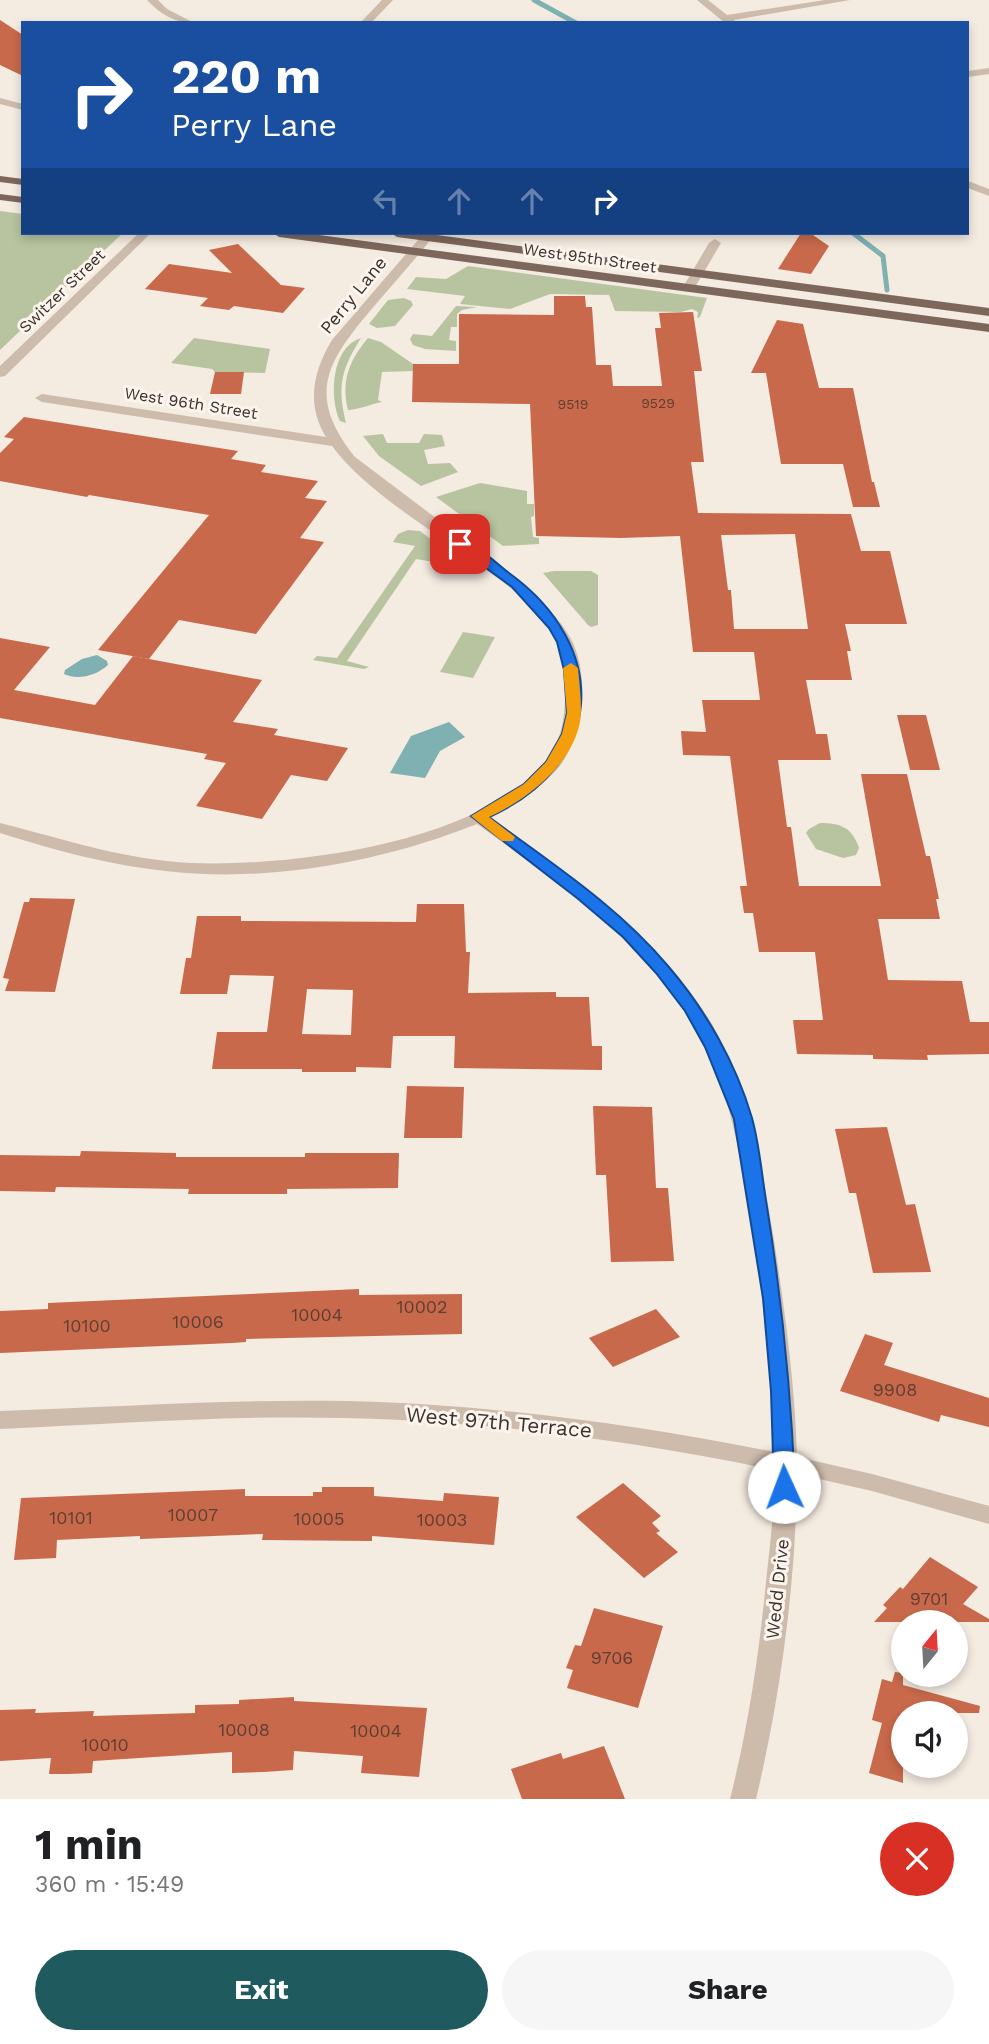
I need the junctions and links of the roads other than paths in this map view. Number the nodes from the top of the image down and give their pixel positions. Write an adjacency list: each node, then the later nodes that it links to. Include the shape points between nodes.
1 (152, 0): 6 (street)
2 (388, 0): 7 (street)
3 (702, 0): 5 (street)
4 (845, 0): 5 (street)
5 (729, 20)
6 (185, 21)
7 (367, 21)
8 (989, 71): 9 (street)
9 (969, 74)
10 (0, 101): 11 (street)
11 (21, 106)
12 (0, 179): 13 (main road)
13 (21, 182)
14 (969, 184): 15 (street)
15 (989, 193)
16 (0, 197): 17 (main road)
17 (21, 200)
18 (143, 235): 29 (street, Switzer Street)
19 (294, 235): 22 (main road, West 95th Street)
20 (429, 235): 22 (street, Perry Lane); 23 (main road, West 95th Street)
21 (715, 243): 23 (street)
22 (415, 251): 24 (main road, West 95th Street); 31 (street, Perry Lane, via 336,343 323,369 319,396)
23 (698, 272): 24 (street); 25 (main road, West 95th Street)
24 (689, 287): 27 (main road, West 95th Street)
25 (957, 308): 26 (main road, West 95th Street); 27 (main road)
26 (989, 312)
27 (952, 322): 28 (main road, West 95th Street)
28 (989, 328)
29 (0, 373)
30 (42, 398): 31 (street, West 96th Street)
31 (335, 442): 32 (street, Perry Lane, via 367,475 517,584 564,642 574,713 569,734 552,764 529,787)
32 (478, 816): 33 (street, Perry Lane, via 405,844 338,857 226,868 126,861); 35 (street, Wedd Drive, via 628,933 692,1008 714,1047 743,1119 753,1168 772,1298)
33 (0, 828)
34 (0, 1420): 35 (street, West 97th Terrace, via 322,1409 433,1414 615,1433)
35 (784, 1464): 36 (street, West 97th Terrace); 37 (street, Wedd Drive, via 785,1510 767,1679)
36 (989, 1515)
37 (743, 1799)

